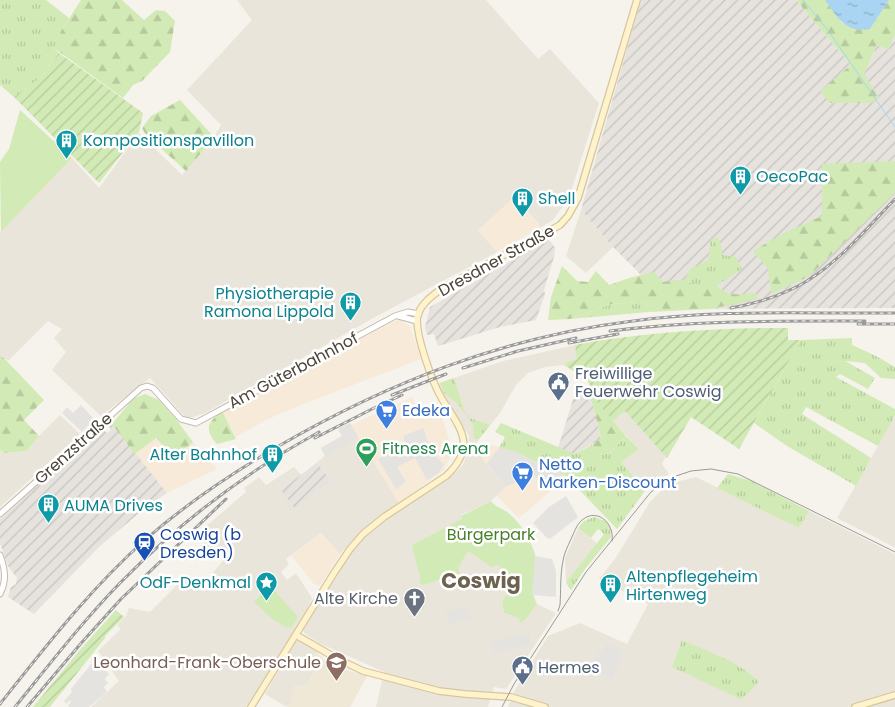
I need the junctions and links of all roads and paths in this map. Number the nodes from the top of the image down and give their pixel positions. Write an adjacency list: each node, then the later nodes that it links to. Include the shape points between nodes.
1 (636, 0): 2 (main road, Dresdner Straße, via 586,173 568,216 550,231 441,289 428,299)
2 (419, 314): 3 (street, Am Güterbahnhof, via 408,312); 4 (main road, Dresdner Straße)
3 (394, 316): 4 (street); 5 (street, Am Güterbahnhof, via 202,421 192,423 181,419 157,391)
4 (417, 321): 9 (main road, Dresdner Straße, via 420,342 439,394 461,429 464,442 460,458 446,476 363,534 334,573)
5 (148, 386): 6 (street, Grenzstraße, via 129,397)
6 (0, 514)
7 (0, 555): 8 (street, via 5,579)
8 (0, 594)
9 (296, 635): 11 (main road, Dresdner Straße); 12 (main road, via 367,672 439,691 511,697)
10 (895, 694): 13 (main road)
11 (250, 707)
12 (545, 707)
13 (855, 707)

